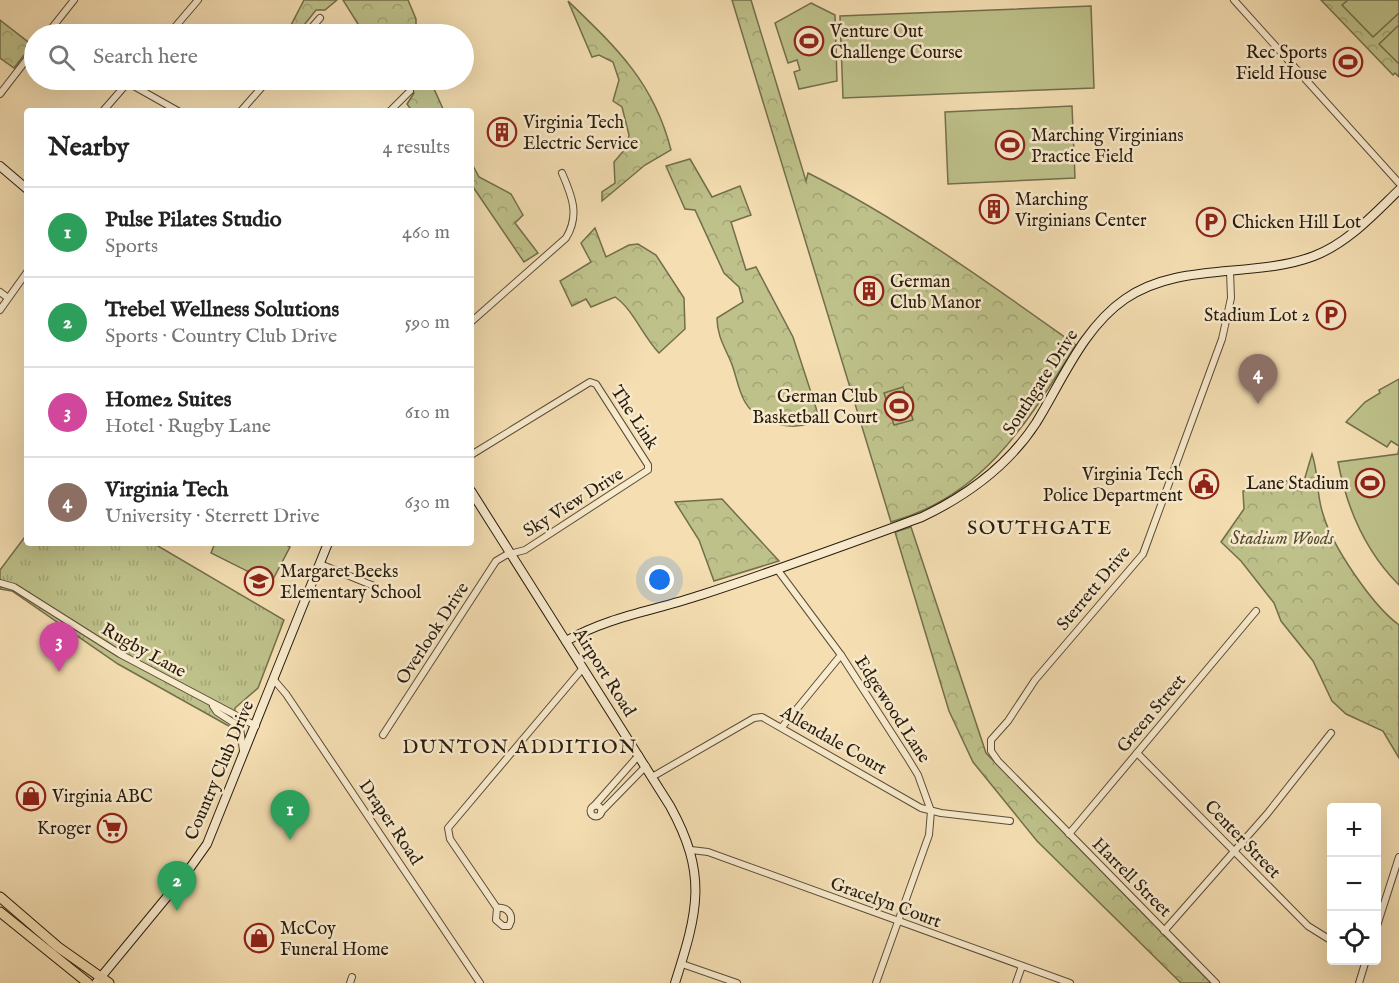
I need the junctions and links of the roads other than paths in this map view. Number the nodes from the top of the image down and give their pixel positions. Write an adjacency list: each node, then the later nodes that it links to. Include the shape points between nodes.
1 (74, 0): 5 (street)
2 (198, 0): 6 (street)
3 (1234, 0): 20 (street)
4 (320, 18): 7 (street)
5 (55, 24)
6 (178, 24)
7 (315, 24)
8 (24, 63): 13 (street)
9 (119, 90): 14 (street)
10 (143, 90): 15 (street)
11 (259, 90): 16 (street)
12 (410, 92): 17 (street)
13 (0, 94)
14 (105, 108)
15 (173, 108)
16 (244, 108)
17 (393, 108)
18 (0, 166): 21 (street)
19 (561, 173): 28 (street, via 574,206 573,224 566,238)
20 (1399, 183)
21 (24, 186)
22 (1399, 190): 23 (street, Southgate Drive, via 1350,234 1316,255 1281,266)
23 (1230, 271): 35 (street, Southgate Drive, via 1176,278 1139,291 1110,311 1082,346 1023,441 986,479 922,517); 53 (street, Sterrett Drive, via 1231,298 1222,339 1143,554 1035,680 991,740 998,761)
24 (24, 276): 26 (street)
25 (0, 292): 26 (street)
26 (8, 298): 27 (street)
27 (0, 310)
28 (474, 319)
29 (474, 453): 30 (street, The Link, via 592,382)
30 (648, 470): 33 (street, Sky View Drive, via 525,550)
31 (474, 496): 33 (street, Airport Road)
32 (327, 546): 34 (street, Country Club Drive)
33 (511, 554): 39 (street, Airport Road); 47 (street, Overlook Drive, via 496,561)
34 (320, 564): 37 (street); 42 (street, Country Club Drive)
35 (777, 570): 39 (street, Southgate Drive, via 680,602 607,620); 40 (street, Edgewood Lane)
36 (0, 584): 43 (street, Rugby Lane, via 14,587 86,635)
37 (374, 586)
38 (1256, 611): 48 (street, Green Street)
39 (566, 640): 41 (street, Airport Road)
40 (841, 656): 45 (street); 54 (street, Edgewood Lane, via 918,775)
41 (583, 668): 49 (street, Airport Road); 61 (street, via 448,828 450,839)
42 (274, 680): 44 (street, Country Club Drive); 72 (street, Draper Road)
43 (213, 706): 44 (street, Rugby Lane); 50 (street, Rugby Lane, via 240,727)
44 (256, 726): 50 (street, Country Club Drive)
45 (782, 727): 52 (street, Allendale Court, via 767,718 754,718); 54 (street, Allendale Court)
46 (1331, 733): 58 (street)
47 (383, 735)
48 (1137, 753): 56 (street, Green Street); 58 (street, Center Street)
49 (639, 755): 51 (street, Airport Road); 51 (street, via 591,809 593,815 599,815)
50 (243, 758): 70 (street, Country Club Drive, via 200,856)
51 (646, 766): 52 (street, Airport Road)
52 (652, 777): 57 (street, Airport Road, via 681,824)
53 (1028, 792): 56 (street, Harrell Street)
54 (931, 811): 55 (street, Allendale Court); 64 (street, Edgewood Lane, via 929,835)
55 (1010, 821)
56 (1069, 834): 65 (street, Harrell Street)
57 (691, 850): 64 (street, Gracelyn Court, via 708,852); 67 (street, Airport Road, via 696,906)
58 (1235, 851): 65 (street); 66 (street, Center Street, via 1308,926)
59 (1399, 857): 63 (street)
60 (0, 897): 70 (main road)
61 (497, 908)
62 (0, 912): 71 (main road)
63 (1381, 916)
64 (898, 922): 69 (street, Gracelyn Court); 75 (street, Edgewood Lane)
65 (1164, 931): 78 (street, Harrell Street)
66 (1327, 938)
67 (682, 964): 73 (street, Airport Road); 74 (street)
68 (1364, 965): 79 (street)
69 (1022, 966): 76 (street); 77 (street, Gracelyn Court)
70 (102, 981)
71 (88, 983)
72 (480, 983)
73 (675, 983)
74 (737, 983)
75 (876, 983)
76 (1016, 983)
77 (1070, 983)
78 (1216, 983)
79 (1359, 983)

